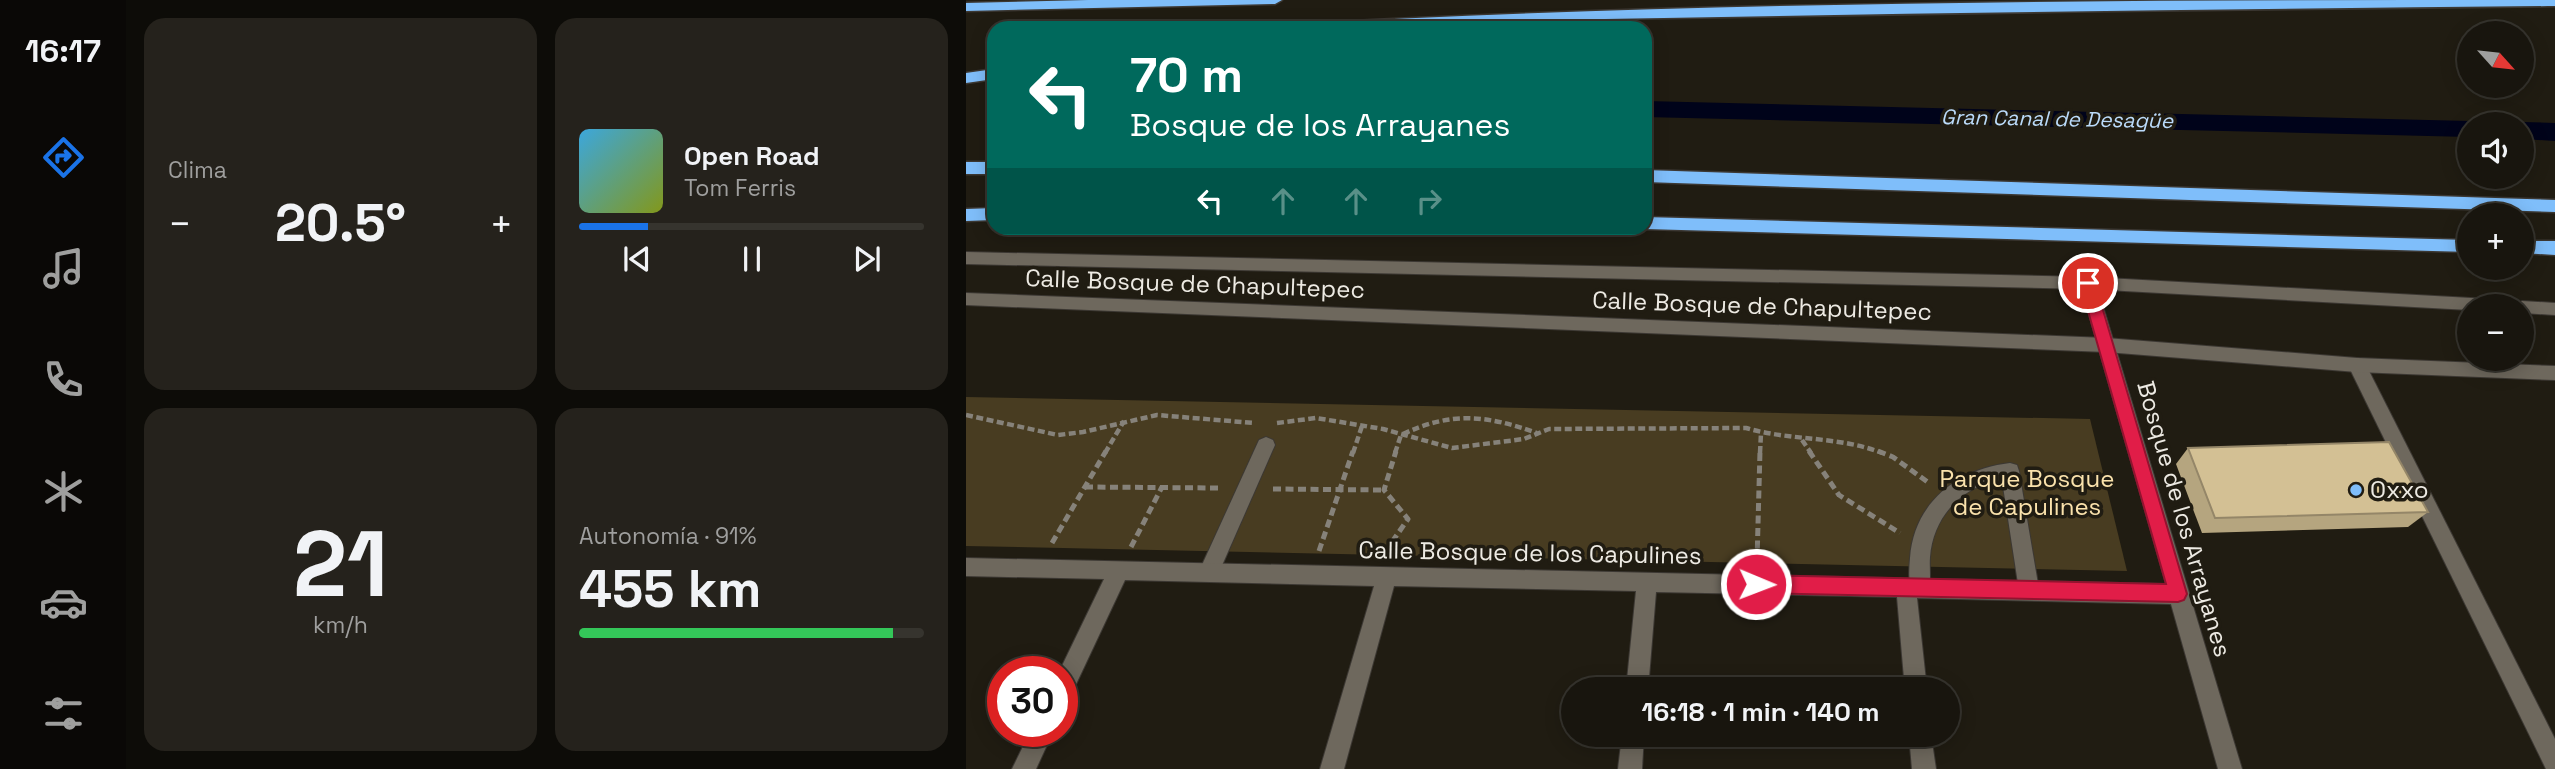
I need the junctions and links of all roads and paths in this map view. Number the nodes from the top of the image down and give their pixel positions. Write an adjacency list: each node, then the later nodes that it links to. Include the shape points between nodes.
1 (1275, 0): 3 (highway)
2 (2555, 2): 4 (highway, via 2201,4)
3 (966, 6)
4 (1424, 21)
5 (987, 75): 6 (highway)
6 (966, 78)
7 (987, 168): 8 (highway)
8 (966, 169)
9 (1652, 176): 10 (highway)
10 (2555, 206)
11 (987, 214): 12 (highway)
12 (966, 215)
13 (1652, 223): 14 (highway)
14 (2457, 246)
15 (2534, 247): 16 (highway)
16 (2555, 248)
17 (966, 258): 18 (main road, Calle Bosque de Chapultepec)
18 (2088, 283): 20 (main road, Calle Bosque de Chapultepec); 23 (main road, Bosque de los Arrayanes)
19 (966, 299): 23 (main road, Calle Bosque de Chapultepec)
20 (2457, 303)
21 (2534, 308): 22 (main road)
22 (2555, 309)
23 (2106, 345): 24 (main road, Calle Bosque de Chapultepec); 47 (main road, Bosque de los Arrayanes)
24 (2357, 365): 25 (main road, Calle Bosque de Chapultepec); 54 (main road)
25 (2555, 373)
26 (966, 415): 27 (path, via 1042,434 1072,435)
27 (1124, 420): 28 (path, via 1156,415 1266,424 1316,418); 38 (path)
28 (1362, 426): 31 (path); 41 (path)
29 (1538, 433): 30 (path, via 1549,429 1746,428); 31 (path, via 1490,446 1452,448); 31 (path, via 1477,416 1446,416)
30 (1761, 433): 32 (path); 44 (path)
31 (1401, 435): 42 (path, via 1384,490 1408,519)
32 (1801, 439): 35 (path, via 1867,447 1893,457); 36 (path, via 1839,495)
33 (1266, 445): 40 (main road)
34 (1161, 487): 39 (path)
35 (1947, 496): 36 (main road, via 1930,519); 46 (main road, via 1968,480 2010,471)
36 (1921, 546): 45 (main road)
37 (966, 566): 38 (main road, Calle Bosque de los Capulines)
38 (1037, 568): 39 (main road, Calle Bosque de los Capulines)
39 (1119, 570): 40 (main road, Calle Bosque de los Capulines); 48 (main road)
40 (1209, 572): 41 (main road, Calle Bosque de los Capulines)
41 (1311, 574): 42 (main road, Calle Bosque de los Capulines)
42 (1377, 576): 43 (main road, Calle Bosque de los Capulines); 56 (main road)
43 (1647, 582): 44 (main road, Calle Bosque de los Capulines); 49 (main road)
44 (1756, 584): 45 (main road, Calle Bosque de los Capulines)
45 (1913, 587): 46 (main road, Calle Bosque de los Capulines); 50 (main road)
46 (2029, 590): 47 (main road, Calle Bosque de los Capulines)
47 (2178, 594): 59 (main road, Bosque de los Arrayanes)
48 (1078, 656)
49 (1638, 677)
50 (1916, 677)
51 (1035, 747): 55 (main road)
52 (1632, 747): 57 (main road)
53 (1921, 747): 58 (main road)
54 (2555, 764)
55 (1024, 769)
56 (1332, 769)
57 (1630, 769)
58 (1924, 769)
59 (2230, 769)

